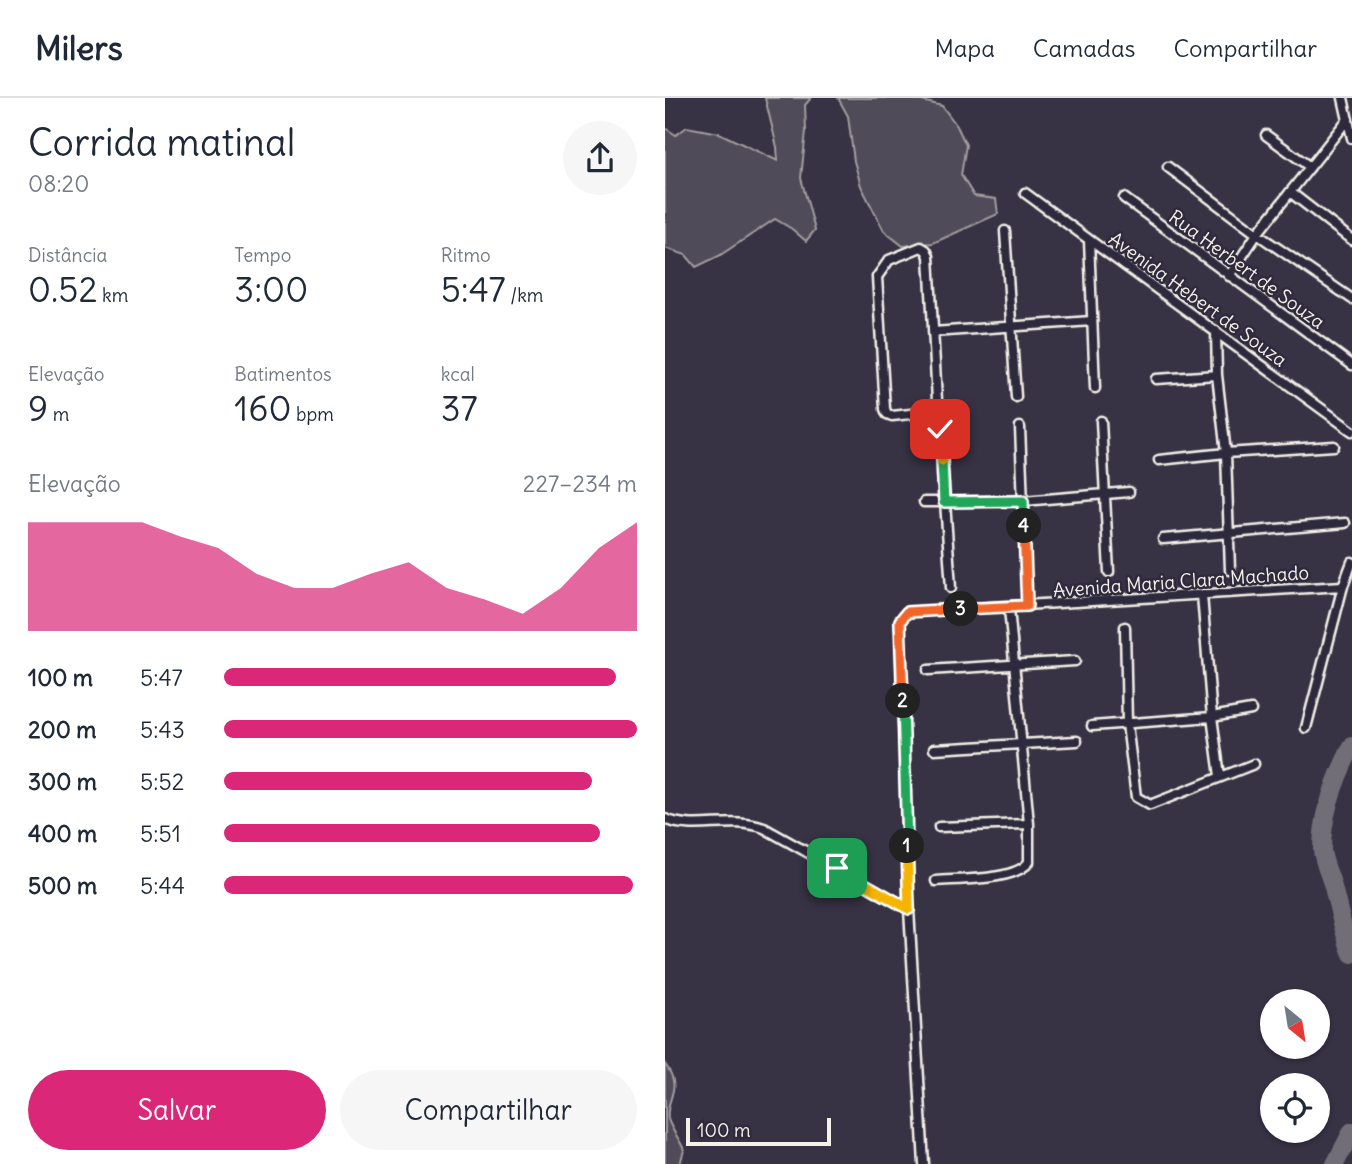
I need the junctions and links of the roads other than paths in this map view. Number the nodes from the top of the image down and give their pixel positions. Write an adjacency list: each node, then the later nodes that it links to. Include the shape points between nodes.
1 (1343, 98): 2 (street)
2 (1348, 119): 4 (street); 6 (street)
3 (1266, 135): 6 (street)
4 (1352, 138)
5 (1168, 167): 11 (street)
6 (1310, 167): 7 (street)
7 (1290, 192): 11 (street); 13 (street)
8 (1025, 193): 12 (street, Avenida Hebert de Souza)
9 (1124, 198): 14 (street, Rua Herbert de Souza)
10 (1005, 231): 17 (street)
11 (1257, 234): 14 (street); 15 (street)
12 (1089, 240): 16 (street); 18 (street, Avenida Hebert de Souza)
13 (1352, 240)
14 (1229, 276): 20 (street, Rua Herbert de Souza)
15 (1352, 299)
16 (1092, 321): 17 (street); 23 (street)
17 (1013, 326): 19 (street); 24 (street)
18 (1216, 331): 21 (street); 28 (street, Avenida Hebert de Souza)
19 (933, 332): 19 (street, via 929,256 921,247 889,260 877,277 887,414 924,414 934,408)
20 (1352, 365)
21 (1217, 375): 22 (street); 30 (street)
22 (1156, 379)
23 (1095, 388)
24 (1016, 397)
25 (1101, 421): 33 (street)
26 (1020, 427): 34 (street)
27 (940, 429): 36 (street)
28 (1352, 431)
29 (1334, 446): 30 (street)
30 (1226, 453): 31 (street); 38 (street)
31 (1159, 460)
32 (1129, 492): 33 (street)
33 (1106, 493): 34 (street); 42 (street)
34 (1023, 501): 36 (street); 46 (street)
35 (923, 502): 36 (street)
36 (944, 502): 44 (street)
37 (1345, 523): 38 (street)
38 (1229, 532): 39 (street); 41 (street)
39 (1163, 539)
40 (1352, 562): 43 (street)
41 (1230, 570)
42 (1109, 572)
43 (1343, 586): 45 (street, Avenida Maria Clara Machado); 56 (street)
44 (951, 588)
45 (1202, 595): 46 (street, Avenida Maria Clara Machado); 53 (street)
46 (1027, 606): 47 (street, Avenida Maria Clara Machado)
47 (1009, 608): 50 (street); 66 (street, Avenida Maria Clara Machado, via 907,612 900,621)
48 (1125, 627): 54 (street)
49 (1075, 661): 50 (street)
50 (1015, 665): 51 (street); 58 (street)
51 (928, 670)
52 (1251, 710): 53 (street)
53 (1212, 717): 54 (street); 61 (street)
54 (1128, 724): 55 (street); 61 (street, via 1136,797 1150,805)
55 (1092, 726)
56 (1306, 728)
57 (1077, 741): 58 (street)
58 (1022, 746): 59 (street); 63 (street)
59 (934, 749)
60 (1254, 764): 61 (street)
61 (1220, 776)
62 (665, 819): 66 (street, via 673,823 742,822 764,828)
63 (1028, 824): 64 (street); 65 (street, via 1026,867 1002,876)
64 (939, 827)
65 (936, 881)
66 (909, 909): 67 (street)
67 (924, 1164)

